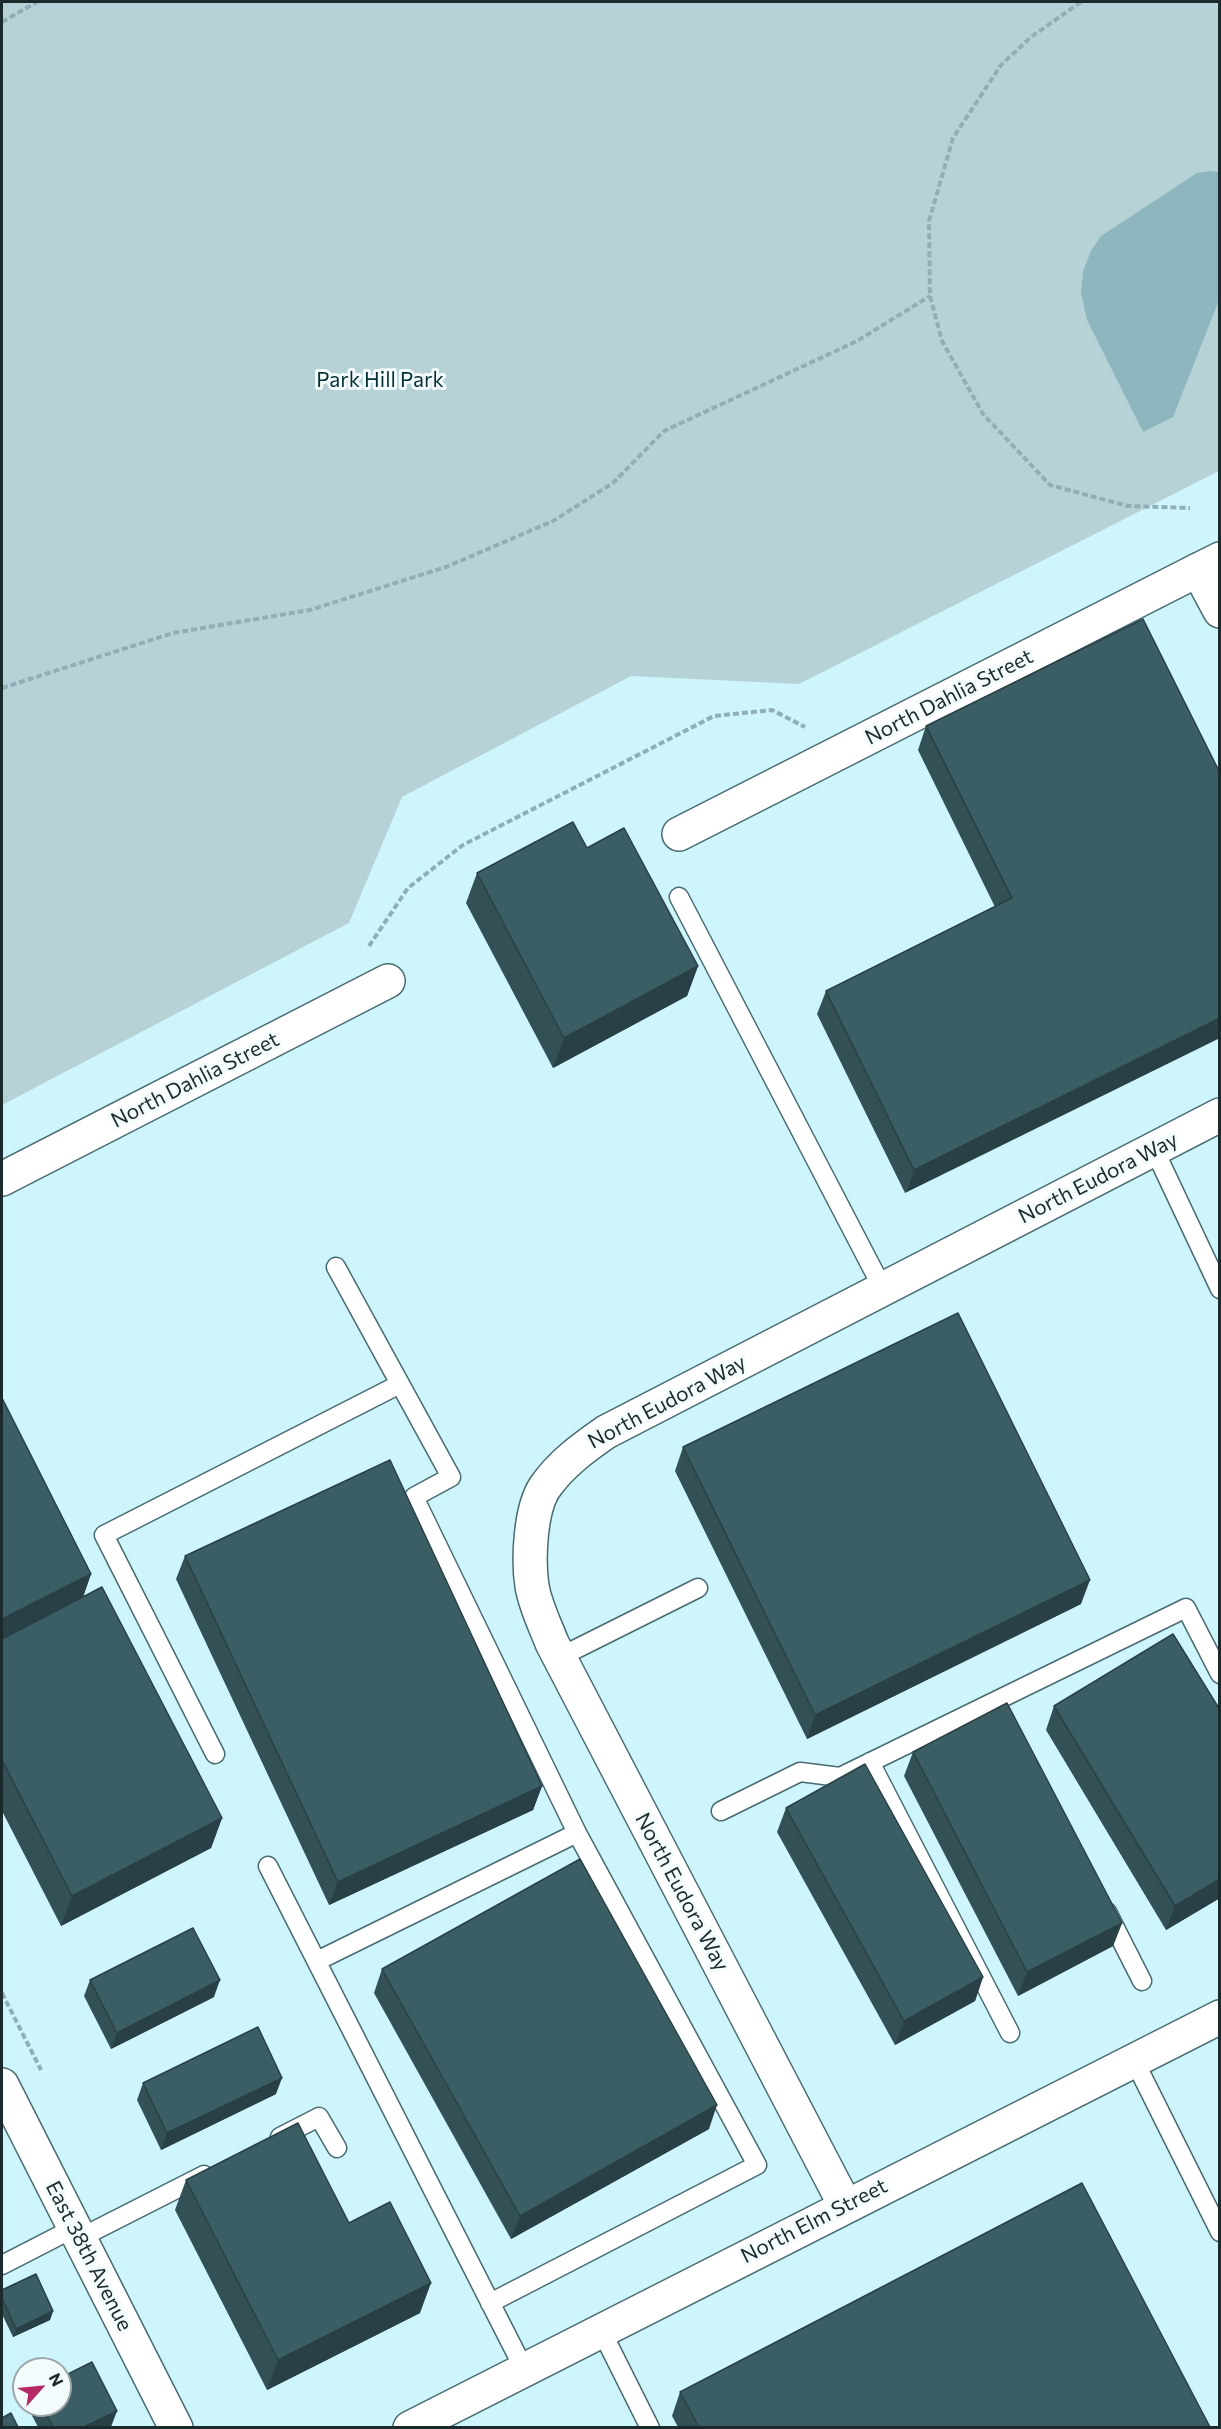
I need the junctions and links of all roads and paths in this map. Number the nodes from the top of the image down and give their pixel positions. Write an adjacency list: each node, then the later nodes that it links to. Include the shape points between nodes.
1 (37, 2): 3 (path)
2 (1081, 2): 4 (path, via 1031,37 1001,65 953,138 929,221)
3 (2, 22)
4 (930, 296): 5 (path, via 942,341 983,414 1050,485 1128,506); 8 (path, via 858,341 664,431 613,483 553,521 446,567 310,610 173,633)
5 (1190, 508)
6 (1209, 565): 7 (street); 9 (street, North Dahlia Street)
7 (1220, 610)
8 (2, 688)
9 (847, 749): 10 (street, North Dahlia Street); 12 (path, via 772,710 714,716 464,845 408,888)
10 (679, 834)
11 (679, 897): 18 (lane)
12 (362, 956)
13 (388, 981): 16 (street, North Dahlia Street)
14 (1220, 1115): 15 (street, North Eudora Way)
15 (1155, 1149): 18 (street, North Eudora Way); 19 (lane)
16 (2, 1179)
17 (336, 1267): 20 (lane)
18 (883, 1289): 22 (street, North Eudora Way, via 606,1432 574,1454 544,1489 533,1522 529,1557 532,1588)
19 (1220, 1289)
20 (400, 1384): 26 (lane, via 104,1535); 29 (lane, via 451,1477 414,1497)
21 (698, 1588): 22 (lane)
22 (560, 1657): 43 (street, North Eudora Way)
23 (1220, 1674): 24 (lane, via 1186,1608)
24 (998, 1700): 25 (lane); 27 (lane)
25 (1008, 1721)
26 (214, 1754)
27 (870, 1762): 28 (lane, via 840,1777 800,1772); 36 (lane)
28 (721, 1811)
29 (577, 1833): 32 (lane); 47 (lane, via 757,2165)
30 (268, 1866): 32 (lane)
31 (1099, 1898): 33 (lane)
32 (317, 1961): 47 (lane)
33 (1142, 1981)
34 (2, 1993): 38 (path)
35 (1220, 2017): 37 (street, North Elm Street)
36 (1010, 2033)
37 (1134, 2060): 43 (street, North Elm Street); 44 (lane)
38 (45, 2078)
39 (2, 2085): 45 (street, East 38th Avenue)
40 (266, 2144): 41 (lane, via 319,2117)
41 (337, 2148)
42 (223, 2165): 45 (lane)
43 (845, 2205): 48 (street, North Elm Street)
44 (1220, 2232)
45 (77, 2233): 46 (lane); 50 (street, East 38th Avenue)
46 (2, 2265)
47 (490, 2303): 49 (lane)
48 (601, 2330): 49 (street, North Elm Street); 52 (lane)
49 (524, 2369): 51 (street, North Elm Street)
50 (176, 2427)
51 (410, 2427)
52 (650, 2427)

